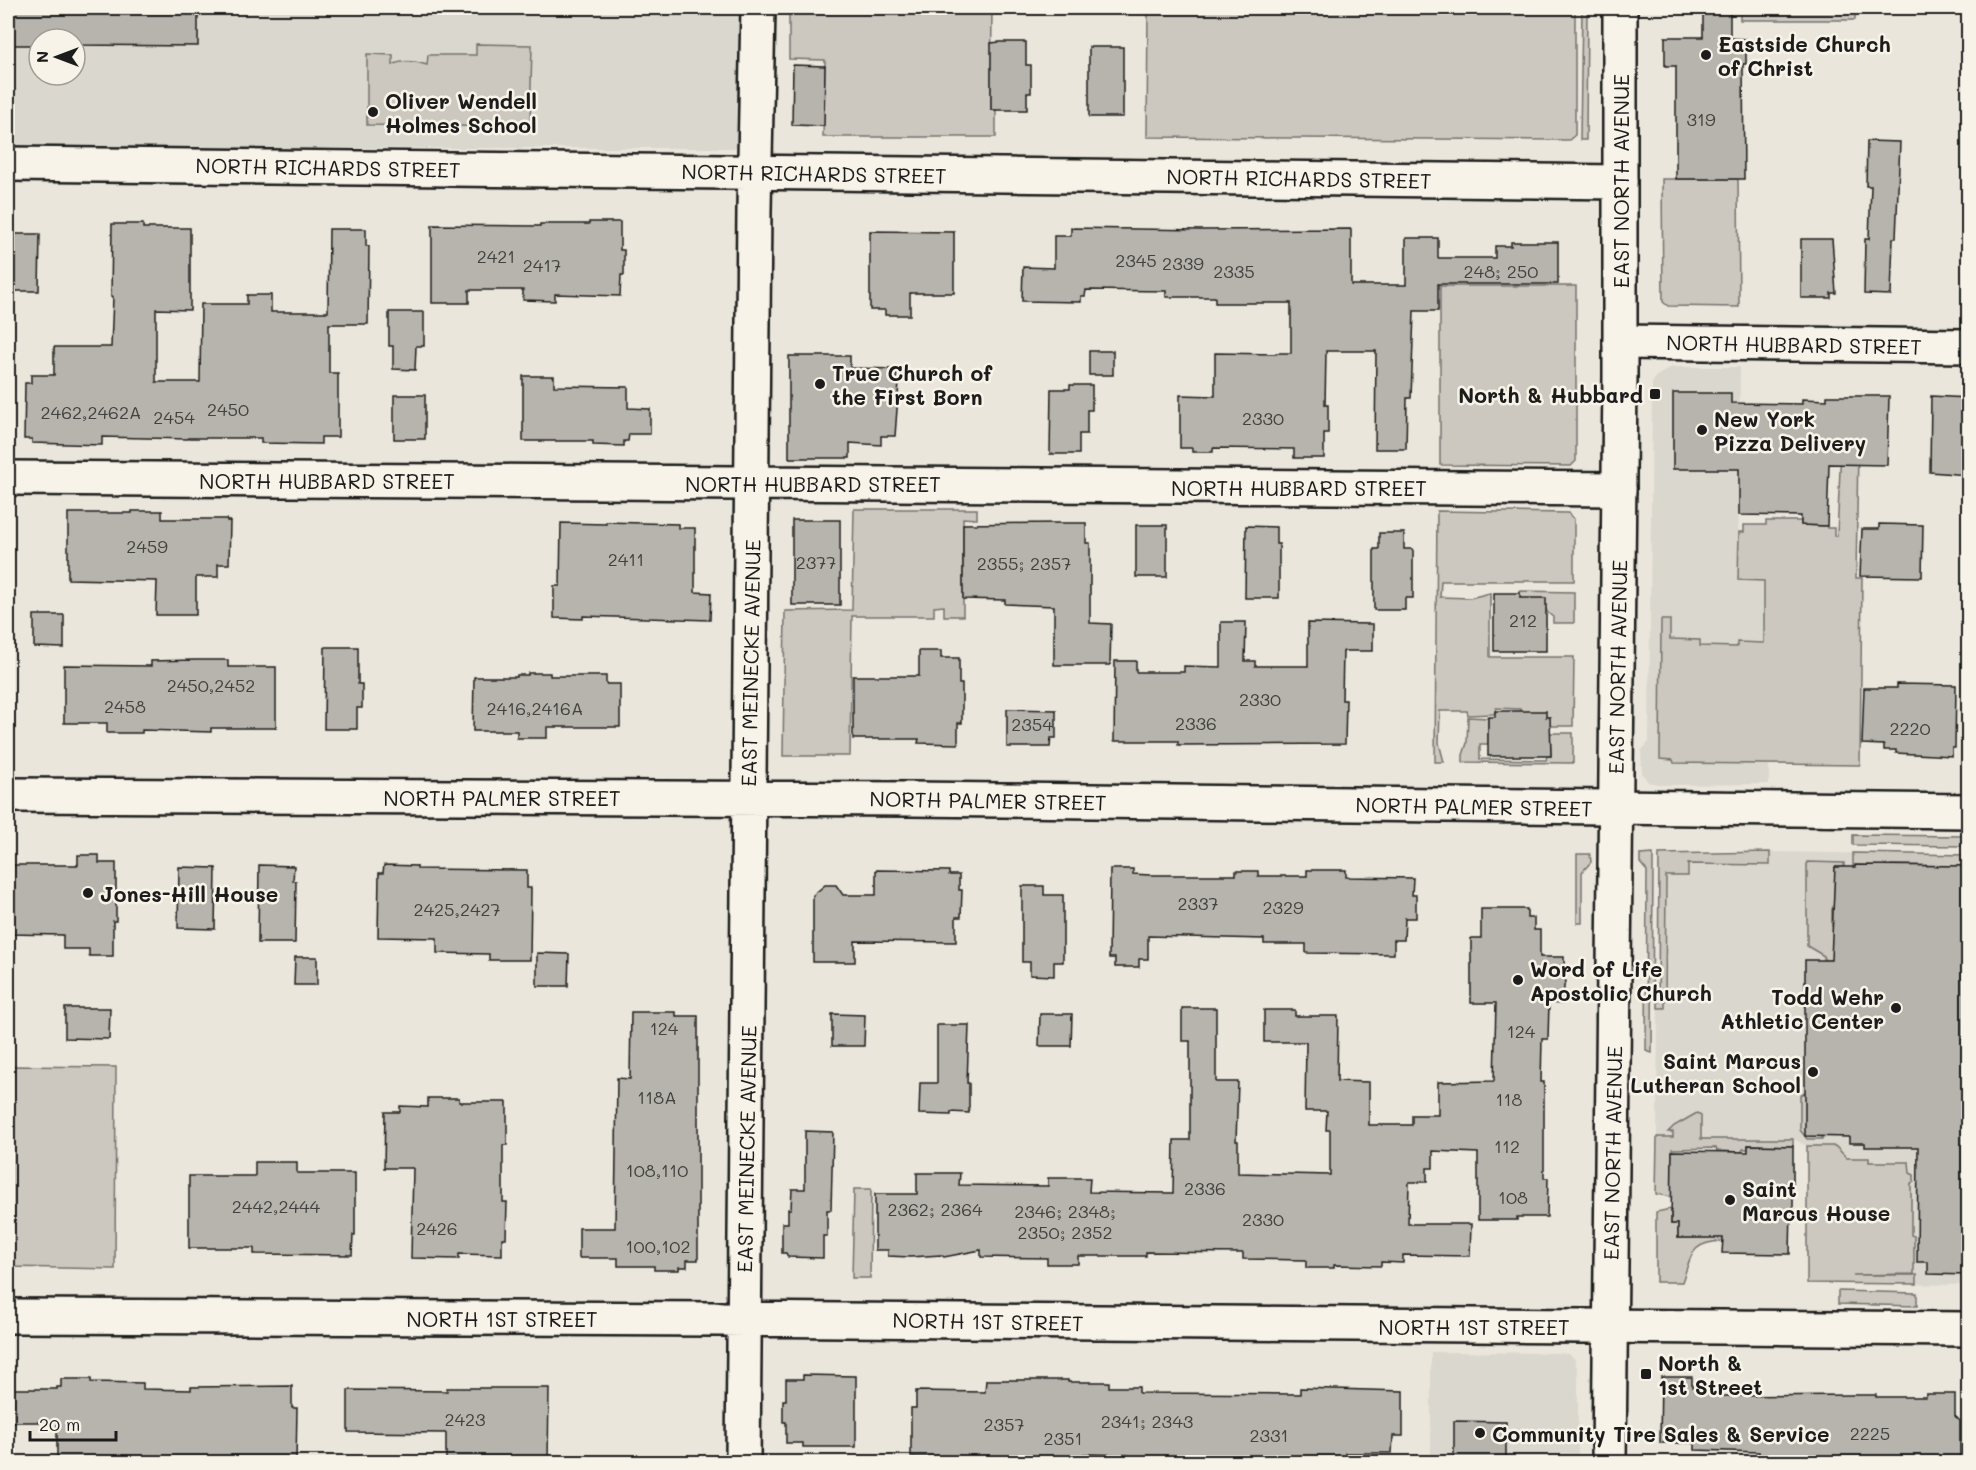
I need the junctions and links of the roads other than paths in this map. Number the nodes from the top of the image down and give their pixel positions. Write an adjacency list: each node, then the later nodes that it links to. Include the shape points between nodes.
1 (758, 8): 4 (street, EAST MEINECKE AVENUE)
2 (1620, 8): 5 (street, EAST NORTH AVENUE)
3 (8, 164): 4 (street, NORTH RICHARDS STREET)
4 (754, 172): 5 (street, NORTH RICHARDS STREET); 9 (street, EAST MEINECKE AVENUE)
5 (1620, 182): 6 (street, EAST NORTH AVENUE)
6 (1620, 342): 7 (street, NORTH HUBBARD STREET); 10 (street, EAST NORTH AVENUE)
7 (1968, 346)
8 (8, 478): 9 (street, NORTH HUBBARD STREET)
9 (752, 482): 10 (street, NORTH HUBBARD STREET); 12 (street, EAST MEINECKE AVENUE)
10 (1619, 489): 13 (street, EAST NORTH AVENUE)
11 (8, 795): 12 (street, NORTH PALMER STREET)
12 (749, 798): 13 (street, NORTH PALMER STREET); 16 (street, EAST MEINECKE AVENUE)
13 (1616, 807): 14 (street, NORTH PALMER STREET); 17 (street, EAST NORTH AVENUE)
14 (1968, 811)
15 (8, 1316): 16 (street, NORTH 1ST STREET)
16 (744, 1319): 17 (street, NORTH 1ST STREET); 19 (street, EAST MEINECKE AVENUE)
17 (1610, 1326): 18 (street, NORTH 1ST STREET); 20 (street, EAST NORTH AVENUE)
18 (1968, 1329)
19 (743, 1462)
20 (1609, 1462)

